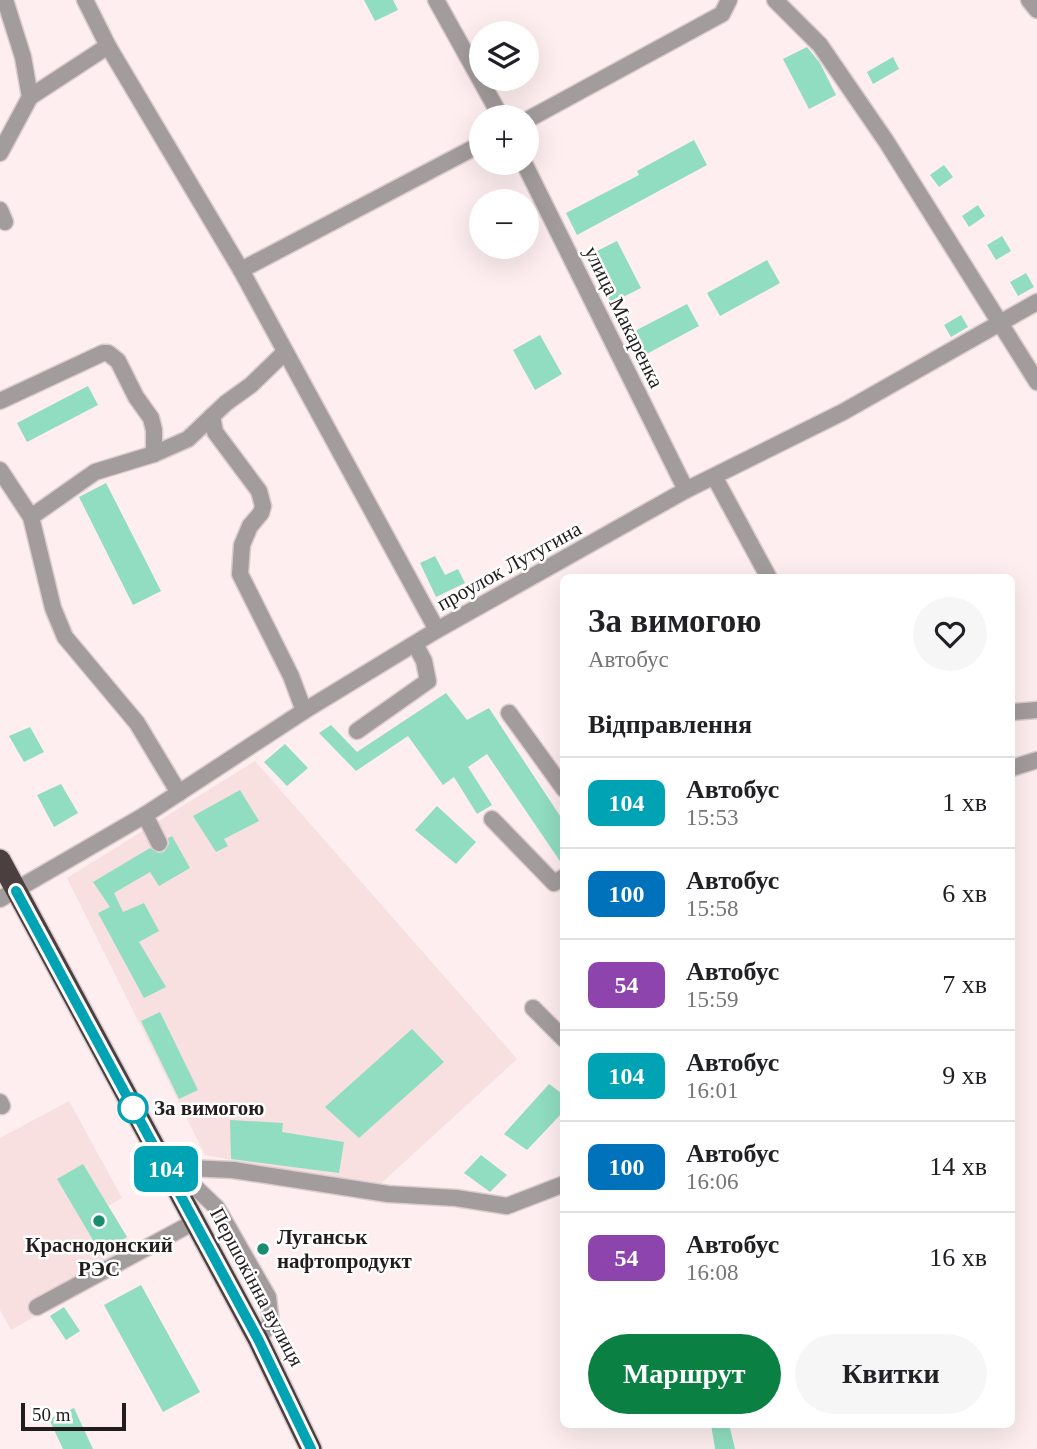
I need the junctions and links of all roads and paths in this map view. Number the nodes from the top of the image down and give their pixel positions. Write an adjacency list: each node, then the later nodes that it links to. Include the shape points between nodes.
1 (5, 0): 9 (street)
2 (85, 0): 8 (street)
3 (436, 0): 10 (street)
4 (729, 0): 11 (street, via 722,14)
5 (775, 0): 17 (street, via 828,56)
6 (1029, 0): 7 (street)
7 (1037, 10)
8 (108, 46): 9 (street); 15 (street)
9 (30, 97): 13 (street)
10 (494, 105)
11 (539, 113)
12 (469, 150): 15 (street)
13 (0, 153)
14 (530, 175): 25 (street, улица Макаренка)
15 (241, 270): 18 (street)
16 (1037, 302): 17 (street, проулок Лутугина)
17 (1000, 322): 19 (street); 24 (street, проулок Лутугина, via 843,412)
18 (285, 352): 21 (street); 28 (street)
19 (1037, 382)
20 (0, 401): 22 (street, via 108,353 118,361 150,418)
21 (212, 416): 22 (street, via 188,439); 31 (street, via 215,432 259,491 263,506 242,545 240,574)
22 (154, 454): 26 (street, via 95,472)
23 (0, 470): 26 (street)
24 (715, 478): 25 (street, проулок Лутугина); 27 (street)
25 (686, 490): 28 (street, проулок Лутугина)
26 (31, 517): 38 (street, via 53,608 65,637 136,723)
27 (767, 574)
28 (437, 630): 29 (street, проулок Лутугина)
29 (415, 644): 31 (street, проулок Лутугина); 34 (street, via 428,681)
30 (1037, 710): 32 (street)
31 (304, 711): 38 (street, проулок Лутугина)
32 (1015, 712)
33 (509, 713): 37 (street)
34 (356, 731)
35 (1037, 760): 36 (street)
36 (1015, 767)
37 (560, 783)
38 (179, 793): 39 (street, проулок Лутугина)
39 (145, 815): 41 (street); 44 (street, проулок Лутугина)
40 (492, 820): 43 (street, via 554,883)
41 (159, 843)
42 (0, 860): 44 (highway, Першокінна вулиця)
43 (560, 879)
44 (8, 895): 47 (highway, Першокінна вулиця)
45 (533, 1009): 46 (street)
46 (560, 1035)
47 (165, 1167): 48 (street, via 233,1170 388,1194 507,1206); 49 (highway, Першокінна вулиця); 51 (street, via 217,1208 268,1297 271,1322)
48 (560, 1186)
49 (194, 1222): 50 (street); 51 (highway, Першокінна вулиця)
50 (37, 1307)
51 (258, 1339): 52 (highway, Першокінна вулиця)
52 (311, 1449)

